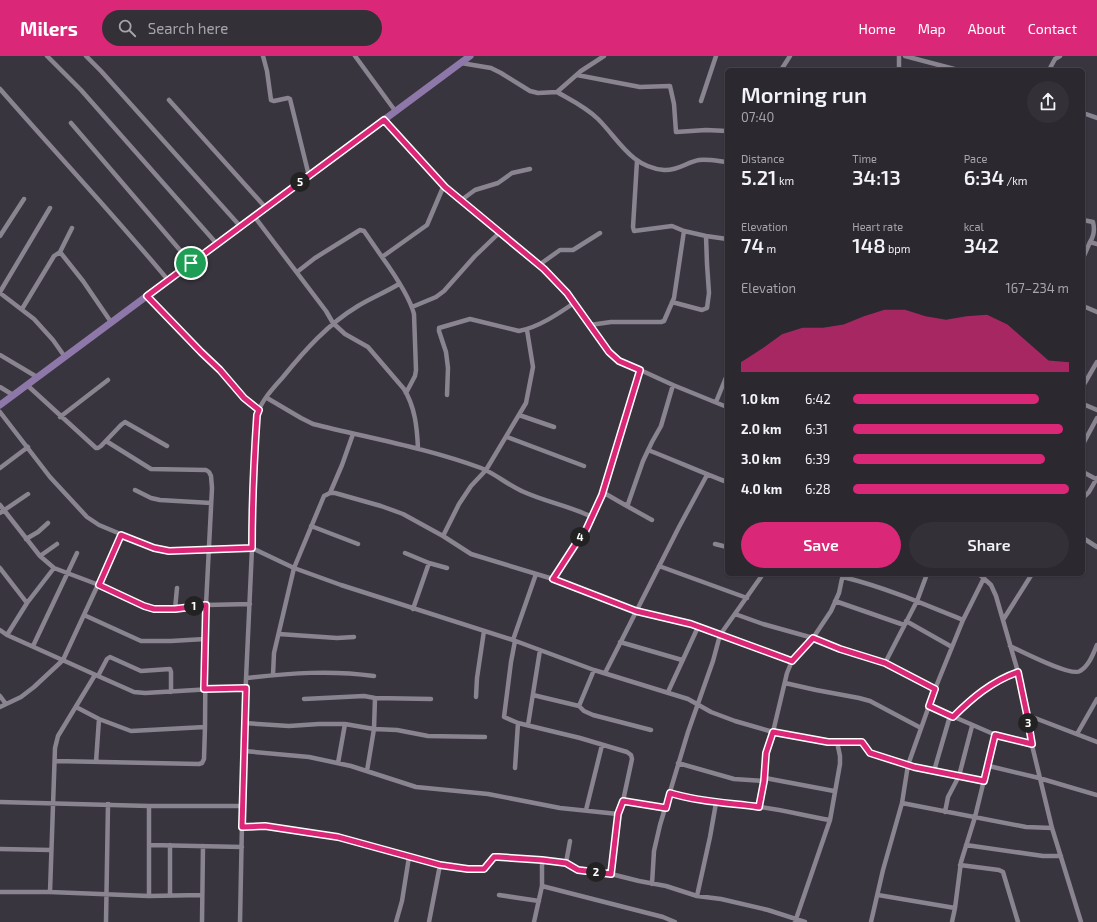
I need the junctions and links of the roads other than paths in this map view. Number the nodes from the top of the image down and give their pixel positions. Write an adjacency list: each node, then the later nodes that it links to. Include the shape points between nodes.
1 (47, 56): 52 (street)
2 (86, 56): 43 (street)
3 (263, 56): 35 (street, via 271,100 290,99)
4 (355, 56): 26 (street)
5 (470, 56): 12 (main road)
6 (604, 56): 19 (street)
7 (716, 56): 25 (street)
8 (790, 56): 14 (street)
9 (899, 56): 15 (street)
10 (905, 56): 13 (street)
11 (1060, 56): 18 (street)
12 (460, 63): 21 (street, via 491,68 530,91); 26 (main road)
13 (933, 63): 16 (street); 17 (street)
14 (782, 68)
15 (898, 68)
16 (934, 68)
17 (951, 68)
18 (1050, 68)
19 (577, 75): 21 (street); 31 (street, via 640,87 670,86 676,132)
20 (0, 89): 22 (street)
21 (557, 92): 32 (street, via 594,115)
22 (6, 96): 23 (street); 60 (street, via 133,237)
23 (0, 100)
24 (169, 100): 40 (street)
25 (701, 101)
26 (396, 112): 29 (main road)
27 (1085, 114): 28 (street)
28 (1097, 118)
29 (384, 120): 35 (main road); 36 (street)
30 (71, 123): 57 (street)
31 (725, 131)
32 (637, 161): 33 (street, via 662,170 676,169 699,160); 45 (street, via 633,230 638,232 672,226)
33 (725, 162)
34 (530, 169): 38 (street, via 512,173 498,183 475,190)
35 (309, 176): 40 (main road)
36 (444, 185): 38 (street); 56 (street, via 427,225)
37 (24, 199): 48 (street)
38 (460, 201): 46 (street)
39 (50, 208): 62 (street)
40 (266, 208): 41 (main road)
41 (254, 216): 43 (main road); 59 (street)
42 (1085, 220): 51 (street, via 1094,222)
43 (240, 226): 52 (main road)
44 (72, 228): 54 (street)
45 (684, 231): 49 (street); 64 (street)
46 (499, 233): 58 (street); 66 (street, via 440,295)
47 (600, 233): 58 (street, via 573,250 560,250)
48 (0, 236)
49 (706, 236): 50 (street); 64 (street, via 709,293 707,308 702,310)
50 (725, 239)
51 (1090, 242): 53 (street); 55 (street)
52 (217, 244): 57 (main road)
53 (1097, 244)
54 (60, 252): 68 (street, via 54,256); 70 (street)
55 (1085, 253)
56 (382, 257): 59 (street, via 364,231 360,230); 61 (street)
57 (191, 263): 60 (main road)
58 (539, 265): 65 (street)
59 (297, 272): 71 (street)
60 (168, 280): 63 (main road)
61 (399, 284): 66 (street); 71 (street, via 357,306)
62 (0, 293): 68 (street)
63 (147, 296): 70 (main road); 93 (street, via 244,398)
64 (672, 302): 72 (street, via 662,322 611,322)
65 (574, 303): 72 (street); 73 (street)
66 (412, 307): 85 (street, via 416,370)
67 (1085, 307): 69 (street)
68 (22, 309): 75 (street, via 43,328)
69 (1097, 312)
70 (111, 322): 75 (main road)
71 (333, 323): 85 (street, via 345,334 368,347); 88 (street, via 311,344)
72 (590, 325): 77 (street, via 614,358)
73 (526, 330): 87 (street, via 515,331 470,319 439,328 448,368); 96 (street, via 533,367 527,398)
74 (0, 355): 78 (street)
75 (65, 357): 78 (main road)
76 (1097, 362): 81 (street)
77 (640, 370): 83 (street); 118 (street)
78 (37, 377): 82 (main road)
79 (108, 380): 97 (street)
80 (725, 380): 89 (street)
81 (1085, 383)
82 (27, 385): 86 (main road); 97 (street)
83 (673, 385): 89 (street); 107 (street, via 662,426)
84 (0, 387): 86 (street)
85 (406, 392): 106 (street, via 413,408)
86 (13, 395): 90 (main road)
87 (447, 395)
88 (267, 398): 93 (street); 100 (street, via 310,422)
89 (716, 402): 92 (street)
90 (0, 405)
91 (1085, 405): 94 (street)
92 (725, 406)
93 (259, 410): 137 (street, via 254,456)
94 (1097, 410)
95 (0, 412): 105 (street)
96 (520, 415): 99 (street); 101 (street)
97 (60, 417): 103 (street, via 96,448)
98 (1097, 418): 102 (street)
99 (554, 427)
100 (353, 434): 106 (street); 116 (street)
101 (507, 437): 108 (street); 110 (street)
102 (1085, 440)
103 (106, 441): 104 (street, via 125,422); 120 (street, via 151,469 210,472)
104 (167, 446)
105 (28, 447): 109 (street); 128 (street, via 50,477 87,517)
106 (418, 448): 110 (street)
107 (648, 450): 112 (street); 122 (street, via 628,504)
108 (584, 466)
109 (0, 468)
110 (486, 470): 124 (street, via 522,492); 129 (street, via 459,504)
111 (1085, 473): 113 (street)
112 (707, 475): 114 (street); 143 (street)
113 (1097, 479): 119 (street)
114 (725, 480)
115 (135, 490): 120 (street, via 160,500)
116 (330, 493): 127 (street, via 324,496); 129 (street, via 403,514)
117 (28, 494): 123 (street)
118 (602, 495): 122 (street, via 606,494); 124 (street)
119 (1085, 496)
120 (211, 502): 138 (street)
121 (0, 505): 123 (street)
122 (625, 505): 125 (street)
123 (2, 512): 130 (street)
124 (592, 517): 156 (street, via 585,532)
125 (652, 520)
126 (48, 523): 130 (street)
127 (311, 526): 133 (street); 146 (street)
128 (121, 535): 138 (street, via 169,551); 157 (street)
129 (443, 536): 149 (street, via 472,554)
130 (26, 539): 141 (street)
131 (1085, 539): 136 (street)
132 (57, 544): 141 (street)
133 (358, 544)
134 (715, 544): 135 (street)
135 (725, 546)
136 (1097, 547)
137 (252, 548): 138 (street); 146 (street); 163 (street)
138 (208, 550): 164 (street)
139 (77, 553): 148 (street)
140 (405, 553): 142 (street)
141 (40, 556): 145 (street)
142 (429, 563): 147 (street); 166 (street)
143 (659, 566): 159 (street); 167 (street)
144 (0, 568): 162 (street)
145 (54, 568): 148 (street); 162 (street)
146 (294, 568): 166 (street); 176 (street)
147 (448, 568)
148 (66, 573): 157 (street); 185 (street)
149 (536, 574): 156 (street); 182 (street)
150 (762, 576): 159 (street)
151 (843, 576): 160 (street)
152 (846, 576): 161 (street)
153 (926, 576): 161 (street)
154 (1031, 576): 171 (street)
155 (984, 578): 170 (street); 171 (street, via 994,589)
156 (553, 579): 167 (street)
157 (99, 585): 165 (street, via 144,606 154,609); 169 (street)
158 (177, 588): 165 (street)
159 (747, 598): 168 (street)
160 (835, 601): 172 (street); 180 (street)
161 (917, 601): 170 (street); 172 (street)
162 (27, 603): 177 (street)
163 (250, 604): 164 (street); 199 (street)
164 (206, 605): 165 (street); 181 (street)
165 (175, 609)
166 (413, 609): 175 (street)
167 (636, 611): 173 (street); 183 (street)
168 (736, 614): 178 (street); 180 (street)
169 (84, 615): 181 (street, via 141,641); 189 (street)
170 (963, 620): 187 (street)
171 (1003, 620): 186 (street)
172 (905, 623): 187 (street); 192 (street)
173 (698, 627): 178 (street); 190 (street)
174 (0, 630): 177 (street)
175 (484, 631): 182 (street); 208 (street)
176 (279, 634): 179 (street); 196 (street, via 274,653)
177 (7, 635): 185 (street)
178 (720, 635): 191 (street); 214 (street)
179 (354, 637)
180 (813, 638): 191 (street); 192 (street)
181 (206, 639): 202 (street)
182 (514, 641): 188 (street); 223 (street, via 504,717)
183 (620, 642): 190 (street); 195 (street)
184 (1097, 645): 186 (street, via 1090,661 1080,672 1074,673)
185 (33, 646): 189 (street)
186 (1010, 646): 194 (street)
187 (952, 647): 203 (street)
188 (540, 650): 193 (street); 206 (street)
189 (63, 660): 197 (street); 213 (street, via 34,687)
190 (682, 660): 205 (street)
191 (792, 661): 200 (street)
192 (885, 663): 203 (street)
193 (594, 670): 195 (street); 215 (street)
194 (1018, 672): 219 (street); 220 (street, via 980,692)
195 (605, 673): 205 (street)
196 (273, 675): 198 (street, via 348,672); 199 (street)
197 (97, 676): 204 (street, via 134,692); 204 (street, via 106,659 110,657 141,671 170,670); 218 (street)
198 (374, 676)
199 (247, 678): 201 (street)
200 (785, 682): 228 (street, via 870,701); 231 (street)
201 (246, 688): 202 (street); 222 (street)
202 (204, 689): 204 (street); 227 (street)
203 (935, 689): 216 (street)
204 (171, 692)
205 (668, 692): 214 (street)
206 (533, 695): 215 (street); 225 (street)
207 (0, 696): 213 (street)
208 (476, 697)
209 (375, 698): 210 (street, via 364,696); 211 (street); 229 (street)
210 (304, 699)
211 (431, 699)
212 (1097, 699): 232 (street)
213 (6, 704): 217 (street)
214 (698, 704): 231 (street, via 724,717); 243 (street)
215 (579, 706): 230 (street, via 593,715)
216 (929, 706): 220 (street); 228 (street)
217 (0, 707)
218 (76, 707): 221 (street); 240 (street, via 58,736)
219 (1027, 715): 232 (street); 237 (street)
220 (952, 716): 226 (street); 248 (street)
221 (99, 720): 227 (street, via 132,731); 241 (street)
222 (244, 723): 224 (street, via 289,726); 239 (street)
223 (518, 723): 225 (street); 246 (street)
224 (345, 724): 229 (street); 242 (street)
225 (528, 725): 238 (street)
226 (972, 726): 233 (street); 249 (street)
227 (205, 727): 241 (street, via 202,763)
228 (921, 728): 244 (street)
229 (374, 729): 234 (street, via 428,736); 247 (street)
230 (650, 730)
231 (773, 732): 235 (street); 251 (street, via 766,753)
232 (1076, 734): 236 (street)
233 (995, 735): 237 (street); 245 (street)
234 (485, 737)
235 (837, 742): 244 (street, via 862,742 870,753); 253 (street, via 840,764)
236 (1097, 742)
237 (1032, 744): 250 (street)
238 (602, 745): 256 (street, via 631,755); 266 (street)
239 (244, 751): 242 (street); 263 (street)
240 (55, 761): 241 (street); 258 (street)
241 (96, 762)
242 (338, 763): 247 (street)
243 (678, 763): 251 (street, via 734,779); 254 (street)
244 (908, 765): 248 (street); 260 (street)
245 (989, 766): 250 (street); 252 (street)
246 (515, 768)
247 (367, 771): 266 (street, via 416,787 488,794 560,808)
248 (934, 771): 249 (street)
249 (959, 776): 252 (street); 267 (street, via 948,797)
250 (1039, 778): 255 (street); 272 (street)
251 (764, 780): 253 (street); 264 (street)
252 (984, 781): 269 (street)
253 (834, 791): 270 (street)
254 (670, 793): 259 (street); 265 (street)
255 (1097, 795)
256 (623, 801): 265 (street); 268 (street)
257 (0, 802): 258 (street)
258 (52, 803): 261 (street); 280 (street)
259 (716, 803): 264 (street); 298 (street)
260 (902, 803): 267 (street); 296 (street)
261 (108, 804): 262 (street); 292 (street)
262 (149, 806): 263 (street); 274 (street)
263 (243, 806): 271 (street)
264 (759, 807): 270 (street)
265 (666, 808): 288 (street, via 654,851)
266 (586, 810): 268 (street)
267 (945, 812): 269 (street)
268 (618, 814): 287 (street)
269 (975, 817): 272 (street, via 1026,827); 276 (street)
270 (830, 820): 301 (street)
271 (242, 827): 278 (street); 282 (street, via 265,826 338,837)
272 (1052, 828): 281 (street)
273 (570, 841): 284 (street)
274 (150, 845): 275 (street); 297 (street)
275 (170, 845): 277 (street); 293 (street)
276 (966, 845): 281 (street, via 1043,856); 286 (street)
277 (203, 846): 278 (street); 294 (street)
278 (242, 848): 304 (street)
279 (0, 849): 280 (street)
280 (52, 850): 291 (street)
281 (1061, 856): 313 (street)
282 (408, 857): 285 (street); 305 (street, via 402,901)
283 (542, 860): 284 (street); 285 (street, via 494,857 480,870); 289 (street)
284 (566, 863): 287 (street, via 578,870)
285 (440, 865): 306 (street)
286 (960, 865): 300 (street); 312 (street, via 1003,872)
287 (611, 874): 288 (street)
288 (652, 884): 298 (street)
289 (542, 886): 299 (street); 308 (street)
290 (0, 892): 291 (street)
291 (50, 892): 292 (street)
292 (106, 895): 297 (street); 302 (street)
293 (170, 895): 294 (street); 297 (street)
294 (202, 895): 303 (street)
295 (499, 895): 299 (street)
296 (878, 895): 300 (street); 310 (street)
297 (149, 896)
298 (698, 896): 301 (street, via 768,910)
299 (538, 901): 307 (street)
300 (955, 908): 311 (street)
301 (796, 921): 309 (street)
302 (106, 922)
303 (202, 922)
304 (240, 922)
305 (396, 922)
306 (429, 922)
307 (534, 922)
308 (675, 922)
309 (805, 922)
310 (871, 922)
311 (952, 922)
312 (1018, 922)
313 (1081, 922)

